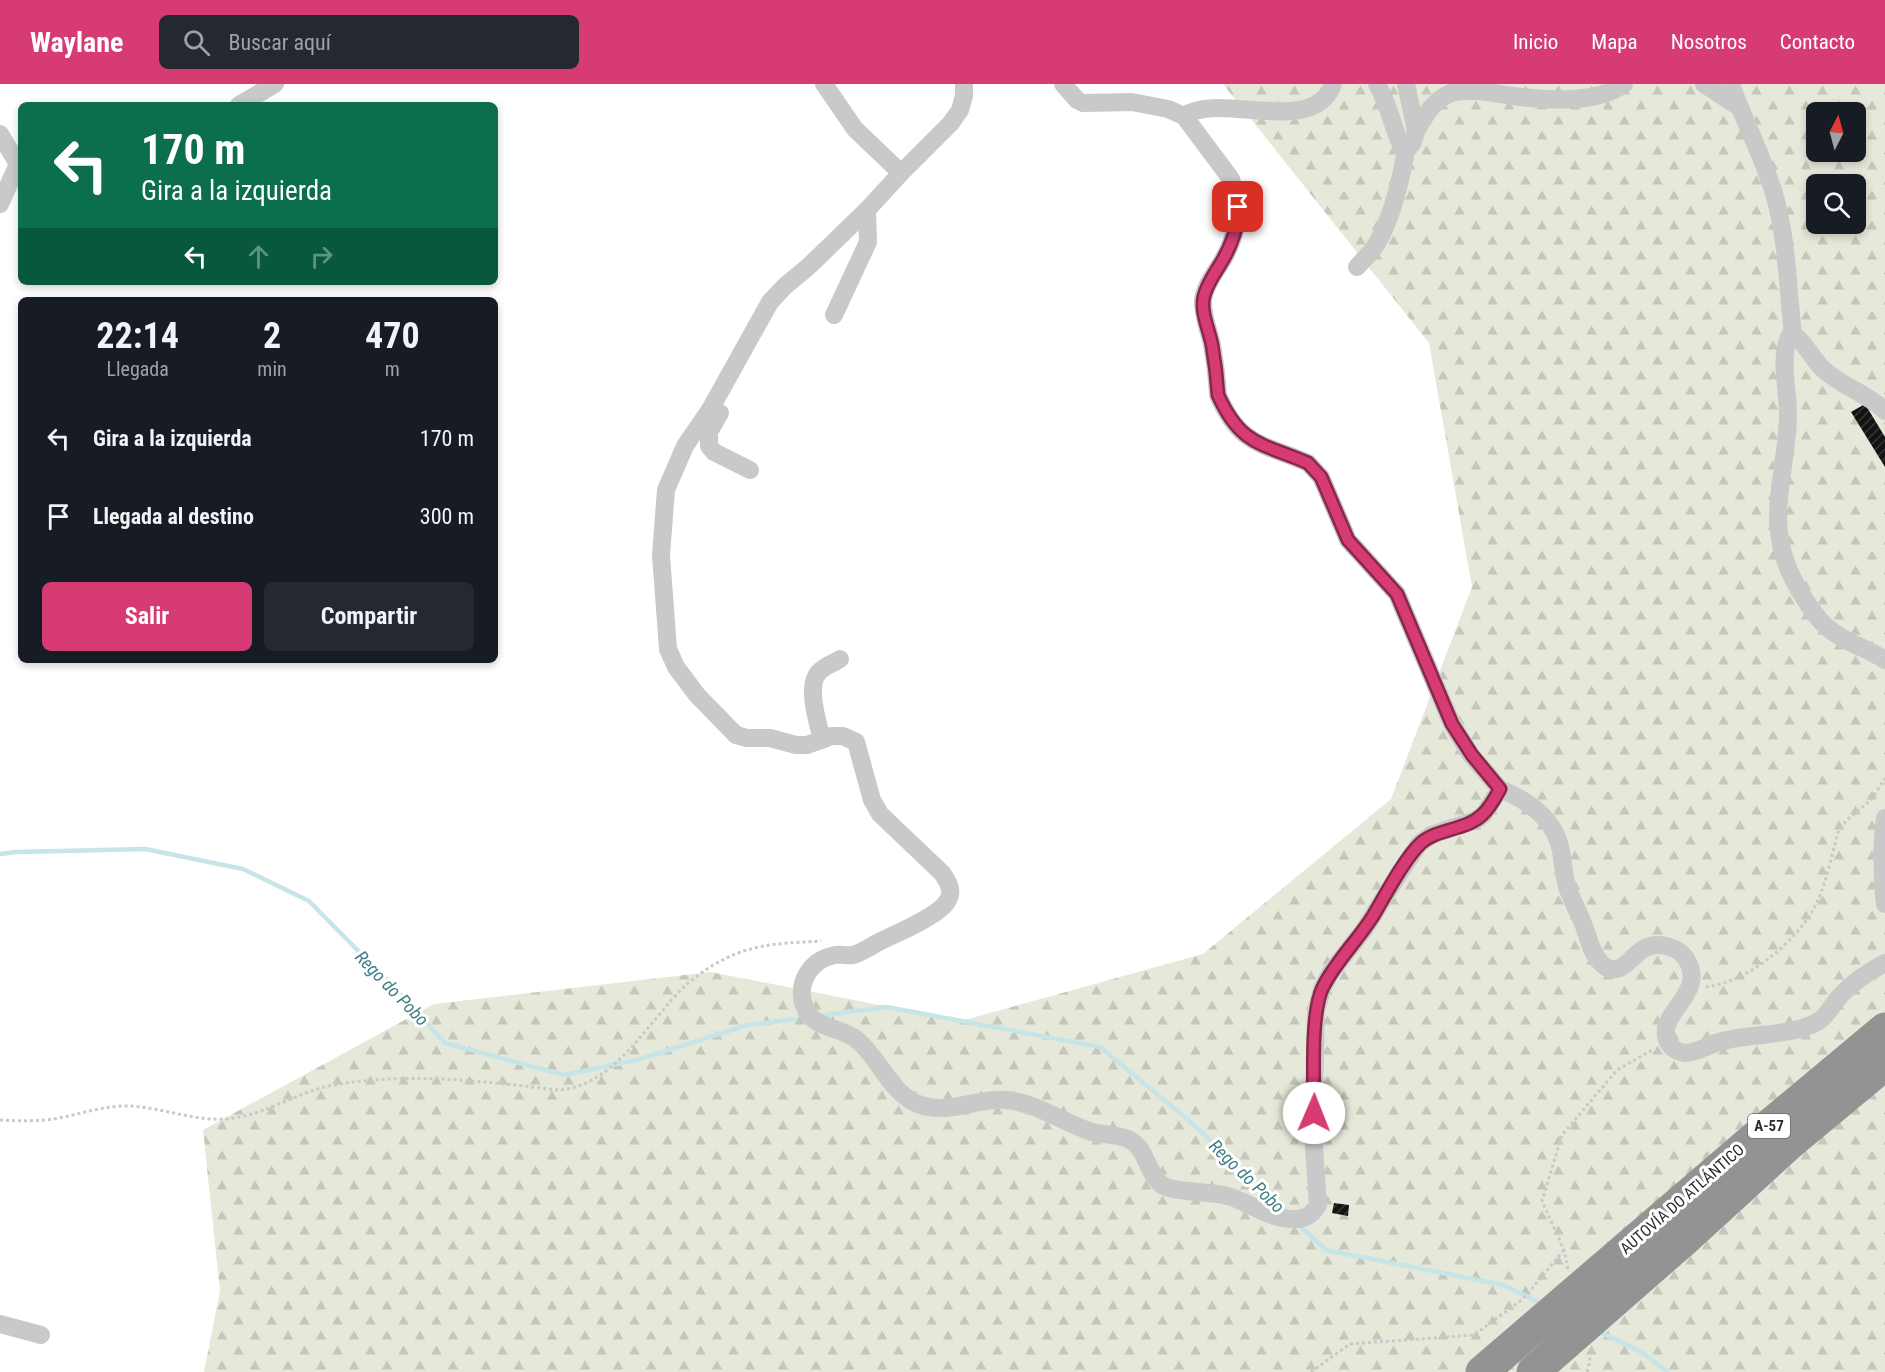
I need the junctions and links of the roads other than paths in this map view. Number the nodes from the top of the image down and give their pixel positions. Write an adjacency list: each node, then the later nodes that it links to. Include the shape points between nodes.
1 (275, 84): 11 (street)
2 (824, 84): 19 (street, via 855,129)
3 (964, 84): 19 (street, via 960,110 951,123)
4 (1063, 84): 13 (street, via 1083,103 1132,102)
5 (1334, 84): 13 (street, via 1321,101 1293,111 1212,109 1190,111)
6 (1377, 84): 16 (street)
7 (1406, 84): 14 (street)
8 (1624, 84): 14 (street, via 1599,95 1540,99 1462,91 1439,99)
9 (1704, 84): 12 (street)
10 (1731, 84): 12 (street)
11 (244, 102)
12 (1739, 107): 24 (street, via 1776,200)
13 (1184, 116): 31 (street, via 1231,179 1238,207 1231,241 1203,298 1221,402 1238,430 1248,438 1316,470 1348,540 1397,594 1452,724 1477,763)
14 (1416, 131): 16 (street, via 1413,143)
15 (0, 134): 17 (street)
16 (1406, 149): 22 (street, via 1403,171 1383,229 1374,248)
17 (18, 160)
18 (18, 167): 20 (street)
19 (901, 172): 21 (street)
20 (0, 204)
21 (867, 210): 23 (street, via 868,242); 25 (street, via 784,286)
22 (1357, 267)
23 (834, 315)
24 (1792, 335): 26 (street, via 1824,371); 29 (street, via 1787,342 1785,364 1788,418 1777,510 1786,563 1815,615 1829,629)
25 (750, 337): 27 (street, via 743,370 708,438 714,452); 30 (street, via 685,446 666,489 661,555 668,649 697,695 736,735 770,738 796,746)
26 (1885, 411)
27 (750, 470)
28 (840, 660): 30 (street, via 814,678)
29 (1885, 660)
30 (822, 740): 31 (street, via 843,736 856,742 872,800 880,814 942,873 951,890 944,905 930,916 853,955 824,958 814,965 802,982 801,991 812,1019 855,1039 903,1095 916,1104 952,1108 993,1100 1028,1104 1093,1132 1130,1140 1146,1158 1160,1184 1168,1189 1227,1196 1293,1219 1305,1218 1318,1205 1314,1122 1316,1011 1322,989 1419,844 1431,835 1476,820)
31 (1500, 789): 34 (street, via 1534,807 1552,828 1561,849 1567,886 1592,950 1606,968 1626,966 1651,946 1671,947 1687,959 1689,989 1668,1020 1665,1032 1674,1050 1690,1052 1731,1038 1804,1027 1826,1015 1864,974)
32 (1885, 818): 33 (street)
33 (1885, 904)
34 (1885, 963)
35 (1885, 1029): 39 (highway, AUTOVÍA DO ATLÁNTICO / A-57)
36 (1885, 1065): 40 (highway, AUTOVÍA DO ATLÁNTICO / A-57, via 1790,1143)
37 (0, 1324): 38 (street)
38 (41, 1335)
39 (1482, 1372)
40 (1533, 1372)

